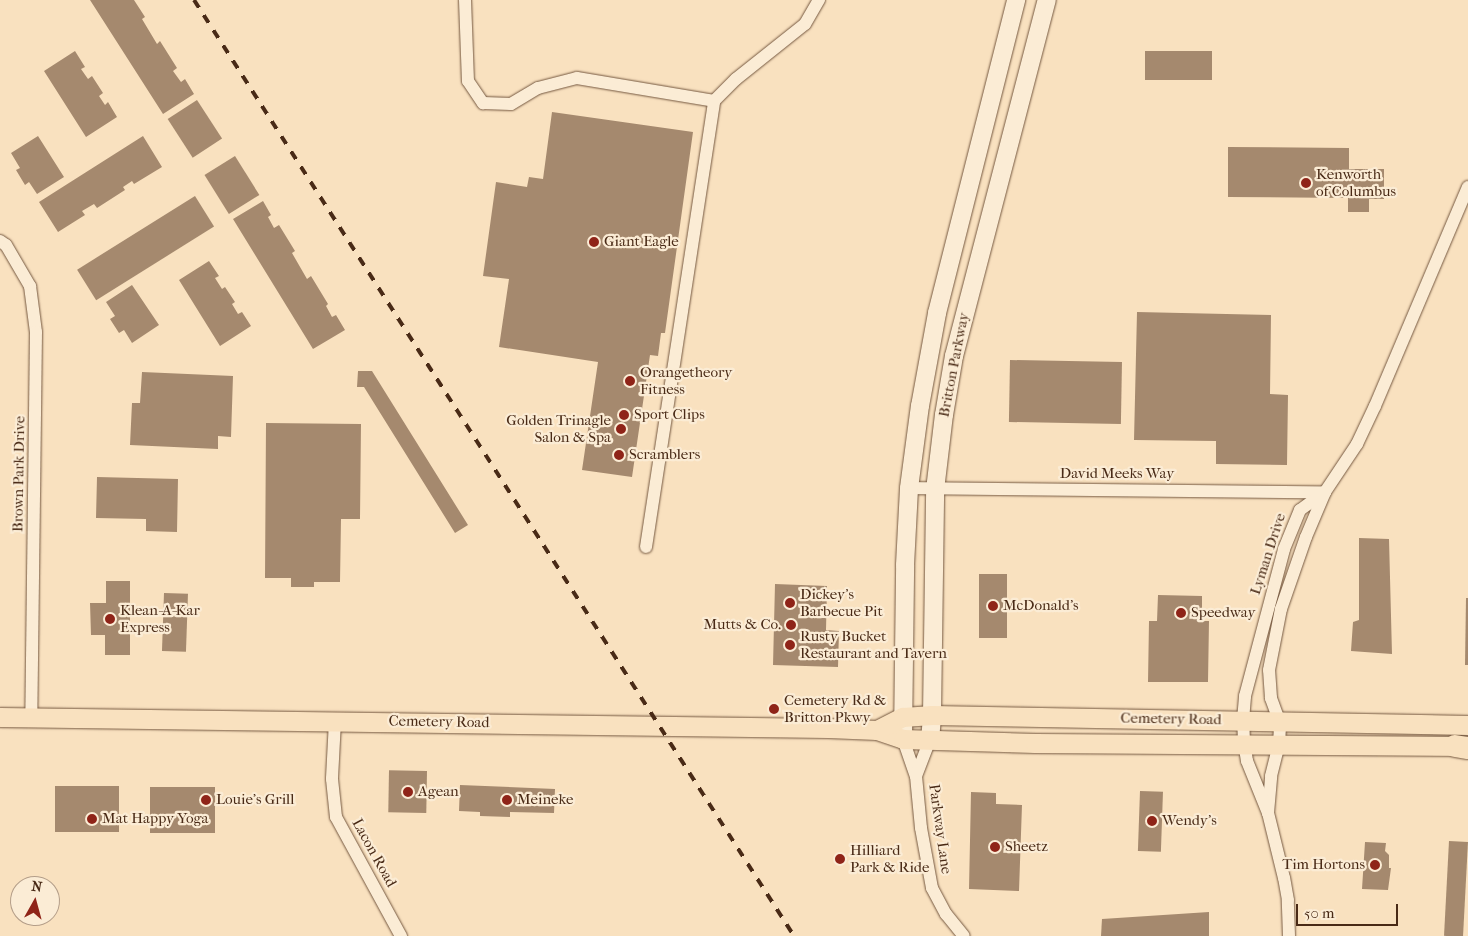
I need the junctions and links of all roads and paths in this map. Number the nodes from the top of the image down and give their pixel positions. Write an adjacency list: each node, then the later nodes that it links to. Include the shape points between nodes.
1 (465, 0): 5 (street, via 468,82 483,103 510,104 538,88 578,78)
2 (818, 0): 5 (street, via 805,24 736,79)
3 (1016, 0): 8 (main road, Britton Parkway, via 937,314)
4 (1046, 0): 9 (main road, Britton Parkway, via 954,356)
5 (714, 101): 11 (street)
6 (1468, 187): 10 (street, Lyman Drive, via 1375,406 1356,444)
7 (0, 241): 15 (street, Brown Park Drive, via 6,245 30,286 36,332)
8 (909, 488): 9 (street, David Meeks Way); 13 (main road, Britton Parkway, via 904,565)
9 (935, 490): 10 (street, David Meeks Way); 12 (main road, Britton Parkway)
10 (1325, 492): 16 (street, Lyman Drive, via 1300,510 1284,549 1245,696); 18 (street, Lyman Drive, via 1293,572 1273,644 1269,670 1271,698)
11 (646, 547)
12 (932, 715): 13 (main road, Cemetery Road); 16 (main road, Cemetery Road); 22 (main road, Britton Parkway)
13 (903, 717): 20 (main road, Cemetery Road); 21 (main road, Britton Parkway)
14 (0, 718): 15 (main road, Cemetery Road)
15 (31, 718): 17 (main road, Cemetery Road)
16 (1243, 720): 18 (main road, Cemetery Road); 23 (street, Lyman Drive)
17 (335, 721): 20 (main road, Cemetery Road); 28 (street, Lacon Road, via 332,779 336,817)
18 (1280, 723): 19 (main road, Cemetery Road); 24 (street, Lyman Drive)
19 (1468, 725)
20 (877, 730): 21 (main road, Cemetery Road)
21 (903, 739): 22 (main road, Cemetery Road); 26 (street, Parkway Lane)
22 (930, 740): 23 (main road, Cemetery Road); 26 (street, Parkway Lane)
23 (1244, 743): 24 (main road, Cemetery Road); 27 (street, Lyman Drive, via 1247,761)
24 (1279, 745): 25 (main road, Cemetery Road); 27 (street, Lyman Drive, via 1271,776)
25 (1464, 747)
26 (916, 776): 29 (street, Parkway Lane, via 932,888 946,914)
27 (1268, 813): 30 (street, Lyman Drive, via 1288,900)
28 (402, 936)
29 (964, 936)
30 (1289, 936)

